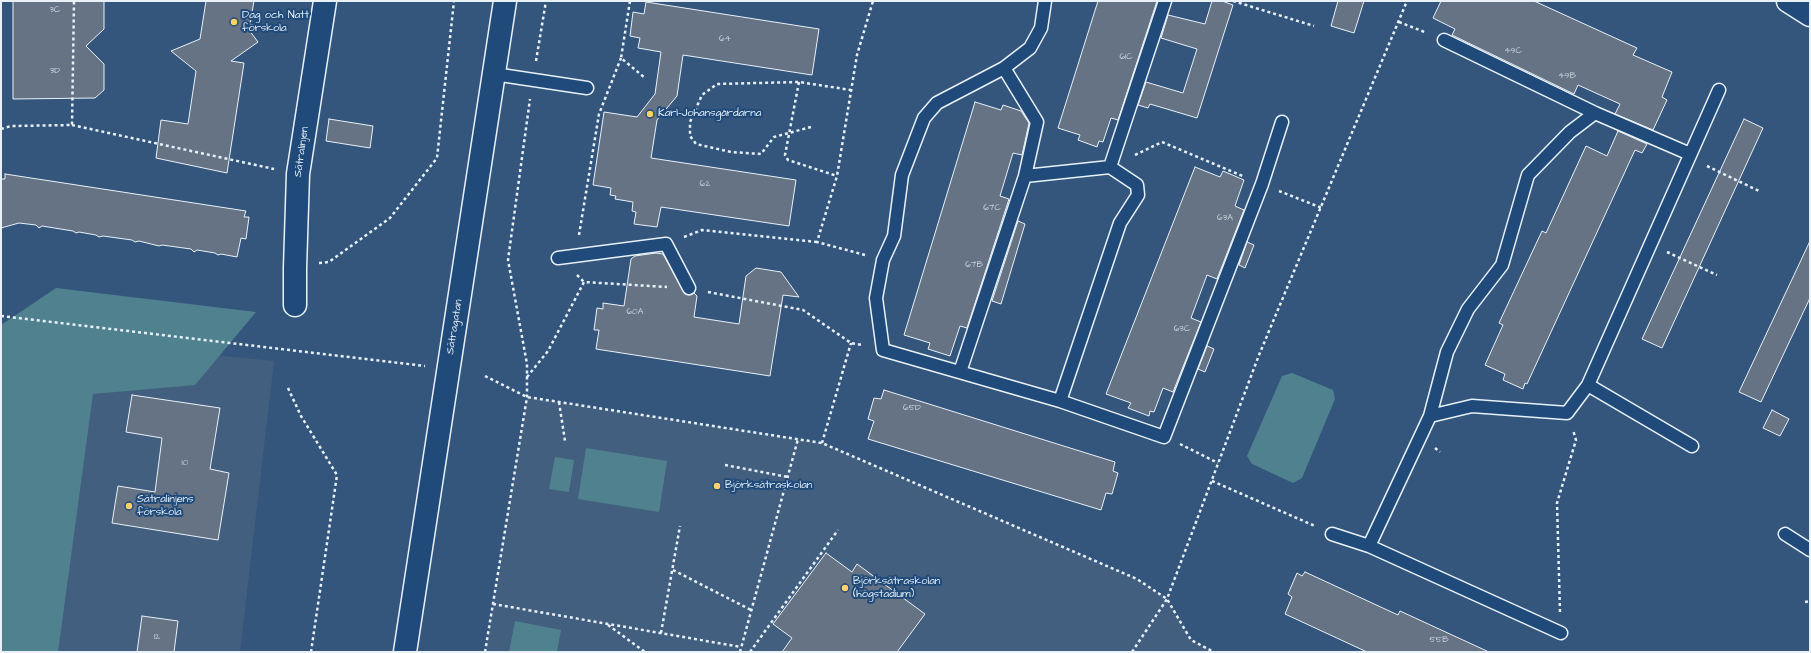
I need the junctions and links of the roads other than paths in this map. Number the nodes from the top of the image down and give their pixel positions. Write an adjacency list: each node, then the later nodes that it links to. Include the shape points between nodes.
1 (325, 1): 19 (street, Sätralinjen, via 298,174)
2 (505, 1): 9 (street, Sätragatan)
3 (1045, 1): 8 (lane, via 1042,28 1030,48)
4 (1165, 1): 15 (lane)
5 (1788, 1): 6 (street)
6 (1810, 15)
7 (1444, 40): 12 (lane)
8 (1004, 68): 16 (lane, via 1037,122); 20 (lane, via 937,103 924,118 902,175 894,236 884,260 876,298 883,350)
9 (494, 74): 10 (lane); 30 (street, Sätragatan)
10 (587, 88)
11 (1719, 90): 14 (lane)
12 (1595, 113): 14 (lane); 23 (lane, via 1570,132 1528,175 1502,264 1468,309 1447,352)
13 (1282, 122): 22 (lane, via 1262,184 1164,437)
14 (1689, 156): 21 (lane)
15 (1110, 167): 16 (lane); 22 (lane, via 1137,185 1138,195 1120,223)
16 (1025, 176): 20 (lane)
17 (558, 258): 18 (lane, via 666,244)
18 (689, 288)
19 (295, 305)
20 (960, 372): 22 (lane)
21 (1588, 385): 23 (lane, via 1567,413 1472,406); 24 (lane)
22 (1060, 401)
23 (1430, 416): 27 (lane)
24 (1692, 446)
25 (1332, 534): 27 (lane)
26 (1785, 534): 28 (lane)
27 (1369, 546): 29 (lane)
28 (1810, 550)
29 (1561, 633)
30 (405, 652)

